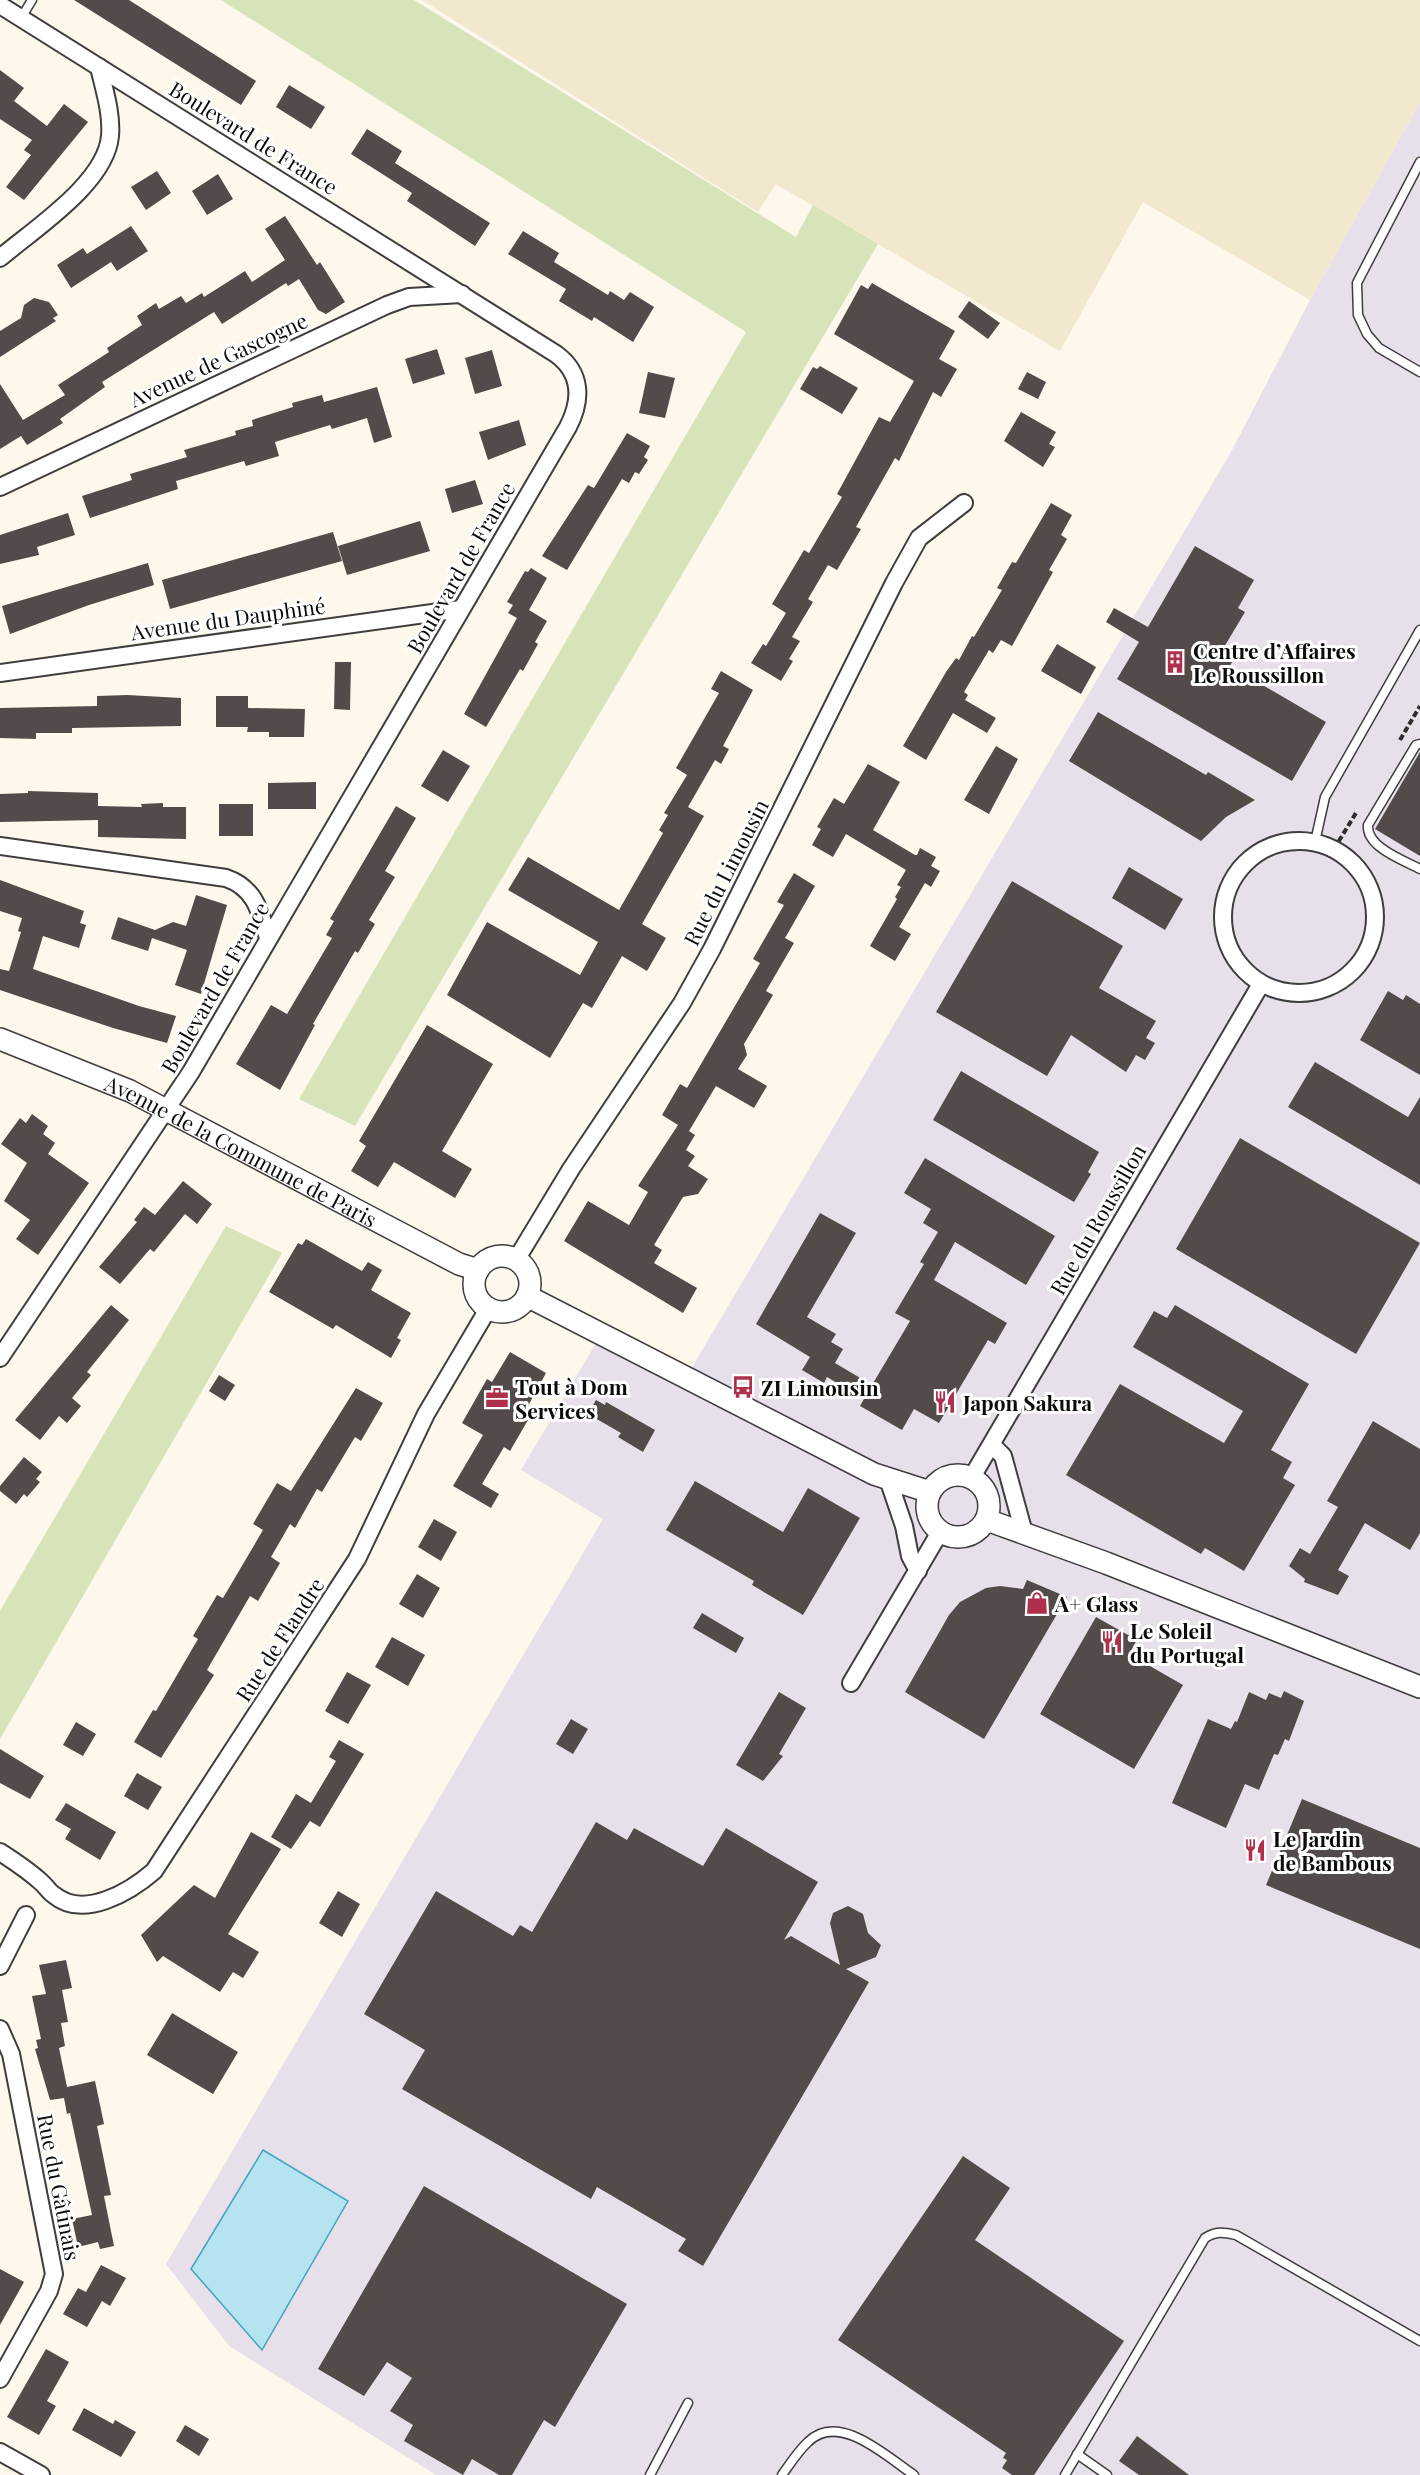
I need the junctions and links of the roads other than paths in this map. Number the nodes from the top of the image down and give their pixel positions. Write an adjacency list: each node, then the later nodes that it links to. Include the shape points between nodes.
1 (32, 0): 3 (lane)
2 (0, 5): 3 (street, Boulevard de France)
3 (21, 18): 4 (street, Boulevard de France)
4 (99, 67): 6 (street, via 111,118 110,138 99,168 75,194); 7 (street, Boulevard de France)
5 (1420, 162): 8 (lane, via 1357,283 1358,315 1367,334 1379,348)
6 (0, 258)
7 (462, 294): 9 (street, Avenue de Gascogne, via 409,297 387,305); 11 (street, Boulevard de France, via 566,361 577,381 578,395 568,427)
8 (1420, 372)
9 (0, 488)
10 (964, 503): 22 (street, Rue du Limousin, via 919,538 682,1003 571,1169)
11 (461, 609): 13 (street, Avenue du Dauphiné); 18 (street, Boulevard de France)
12 (1420, 630): 15 (lane, via 1325,797)
13 (0, 673)
14 (1420, 744): 17 (lane, via 1368,825 1373,842)
15 (1315, 842): 19 (street, via 1288,841 1258,851 1233,876 1222,906 1223,934 1235,961); 19 (street, via 1354,863 1368,883 1374,905 1374,932 1364,958 1344,979 1319,991 1286,993)
16 (0, 846): 18 (street, via 239,882 259,904)
17 (1420, 869)
18 (268, 938): 21 (street, Boulevard de France)
19 (1262, 984): 27 (street, Rue du Roussillon)
20 (0, 1040): 21 (street, Avenue de la Commune de Paris, via 130,1091)
21 (167, 1112): 23 (street, Avenue de la Commune de Paris, via 459,1264); 26 (street, Boulevard de France)
22 (516, 1260): 23 (street, via 495,1257); 24 (street, via 527,1272)
23 (478, 1270): 25 (street, via 474,1287 481,1304)
24 (527, 1296): 25 (street, via 514,1309); 29 (street, via 770,1423)
25 (488, 1309): 37 (street, Rue de Flandre, via 426,1414 357,1558 154,1871 131,1890 84,1904 63,1901)
26 (0, 1358)
27 (992, 1445): 28 (street, Rue du Roussillon); 33 (street, via 1003,1456)
28 (972, 1477): 30 (street, via 948,1476); 31 (street, via 988,1495)
29 (888, 1479): 30 (street); 34 (street)
30 (930, 1492): 32 (street, via 927,1514)
31 (987, 1520): 32 (street, via 966,1536); 33 (street)
32 (940, 1532): 34 (street)
33 (1024, 1533): 36 (street)
34 (918, 1571): 35 (street)
35 (851, 1683)
36 (1420, 1687)
37 (0, 1852)
38 (26, 1915): 39 (street)
39 (0, 1966)
40 (0, 2029): 42 (street, Rue du Gâtinais, via 11,2054 54,2274 49,2291)
41 (1420, 2341): 45 (lane, via 1236,2235 1212,2233 1204,2238)
42 (0, 2379)
43 (688, 2403): 47 (lane)
44 (0, 2452): 46 (street)
45 (1077, 2454): 50 (lane); 51 (lane)
46 (41, 2475)
47 (650, 2475)
48 (782, 2475): 49 (lane, via 809,2440 830,2432 853,2434)
49 (914, 2475)
50 (1065, 2475)
51 (1107, 2475)

